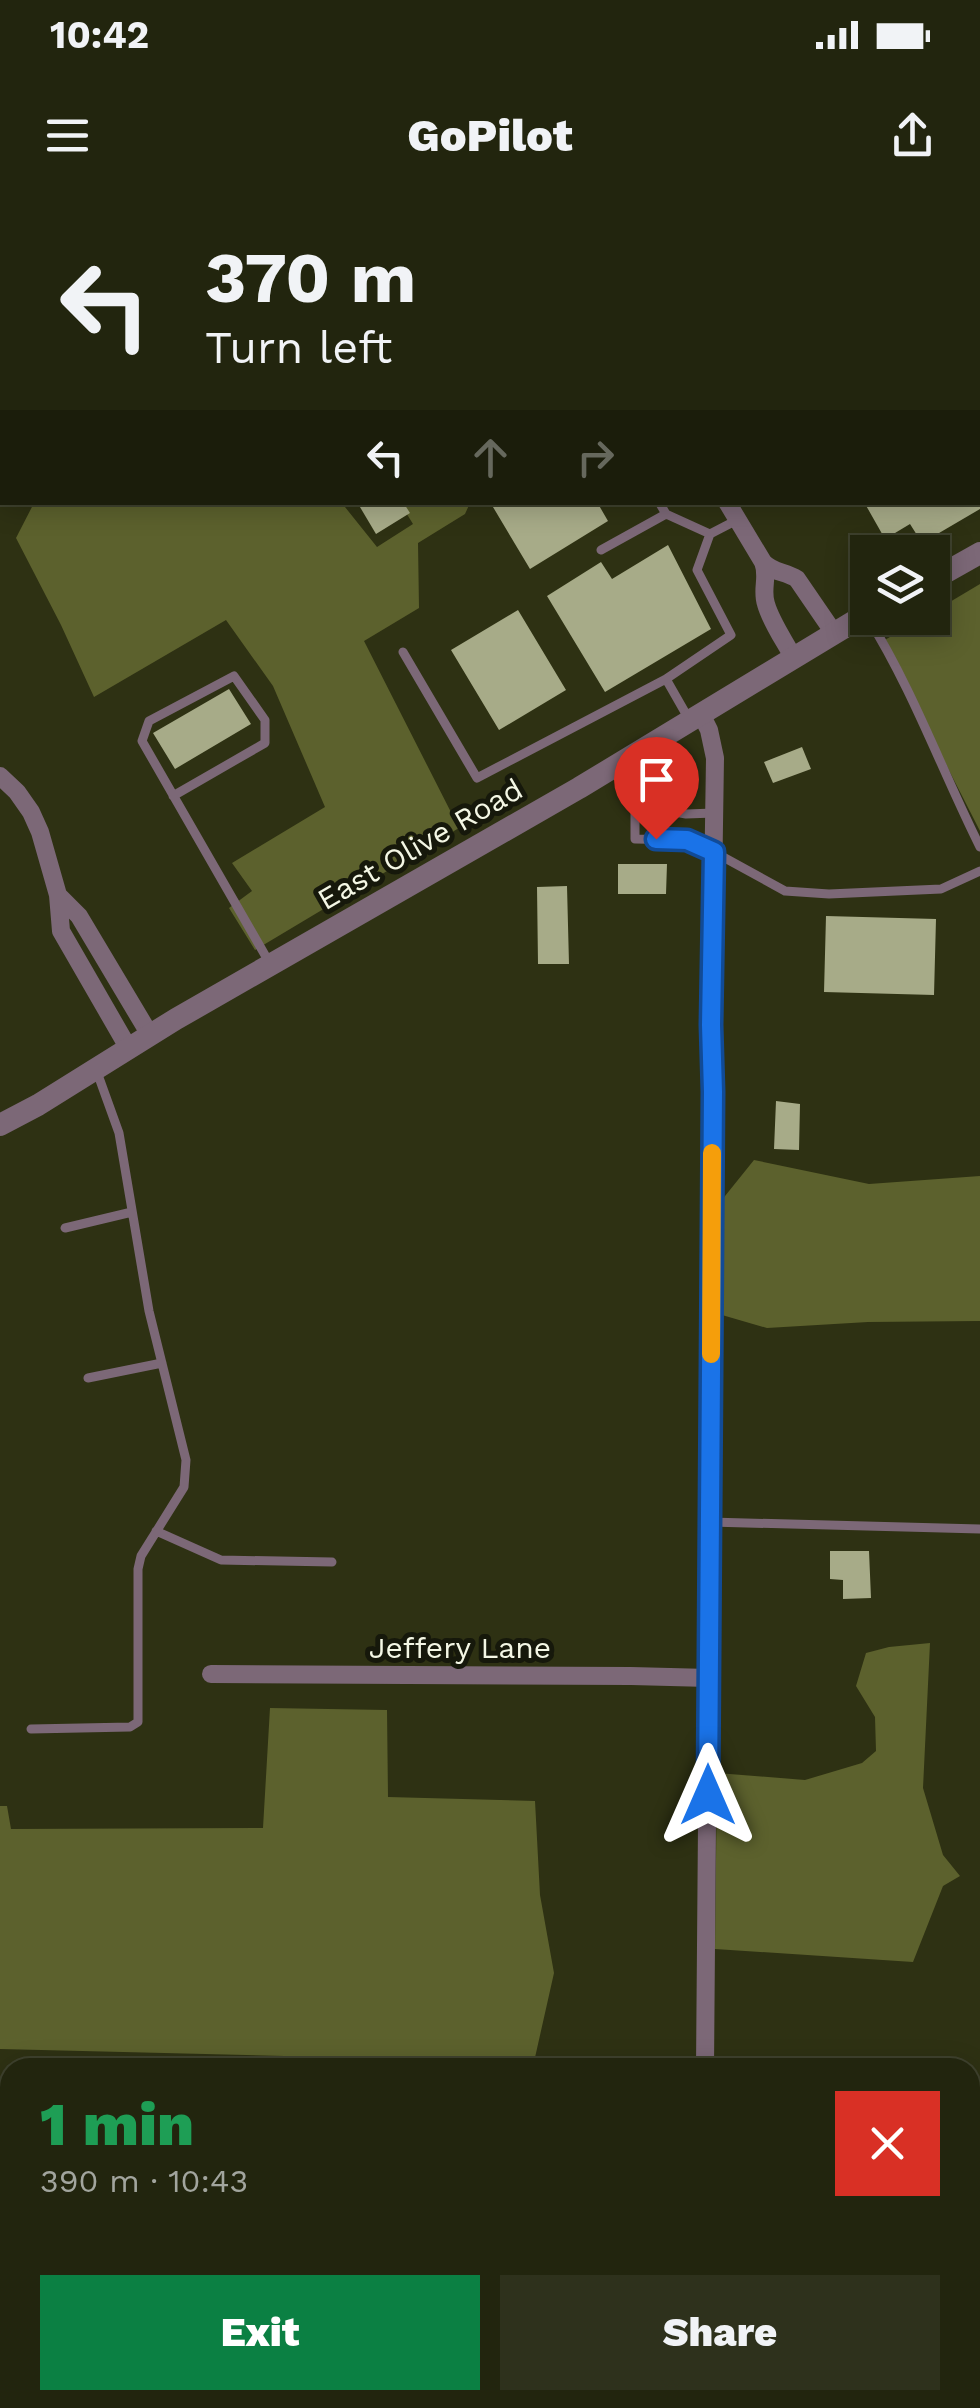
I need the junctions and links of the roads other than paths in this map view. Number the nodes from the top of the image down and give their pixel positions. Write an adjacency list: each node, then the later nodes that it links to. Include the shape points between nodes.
1 (662, 505): 3 (lane)
2 (729, 505): 4 (street)
3 (666, 514): 5 (lane); 6 (lane)
4 (738, 520): 5 (lane); 8 (street)
5 (710, 534): 15 (lane, via 696,570 730,635)
6 (601, 550)
7 (980, 553): 9 (street)
8 (764, 562): 11 (street, via 797,579); 14 (street, via 766,605)
9 (950, 570)
10 (850, 624): 11 (street, East Olive Road)
11 (834, 633): 14 (street, East Olive Road)
12 (879, 635): 24 (lane)
13 (403, 652): 15 (lane, via 477,778)
14 (793, 657): 16 (street, East Olive Road)
15 (666, 679): 16 (lane)
16 (696, 717): 17 (street, East Olive Road); 21 (street, via 709,730 714,750)
17 (621, 762): 20 (lane); 28 (street, East Olive Road)
18 (0, 776): 27 (street, via 31,812)
19 (173, 796): 19 (lane, via 142,741 149,721 234,676 265,720 265,744); 28 (lane)
20 (635, 805): 22 (lane); 23 (lane, via 635,839 656,834)
21 (714, 813): 22 (lane); 25 (street)
22 (686, 814): 23 (lane)
23 (687, 840): 25 (lane)
24 (980, 847)
25 (714, 852): 26 (lane, via 785,891 941,889); 37 (street)
26 (980, 871)
27 (58, 895): 29 (street, via 79,916); 30 (street, via 62,931)
28 (270, 964): 29 (street, East Olive Road)
29 (150, 1036): 30 (street, East Olive Road)
30 (128, 1049): 31 (street, East Olive Road)
31 (96, 1069): 32 (street, East Olive Road); 33 (lane, via 119,1133)
32 (0, 1124)
33 (132, 1212): 34 (lane); 35 (lane)
34 (65, 1228)
35 (162, 1363): 36 (lane); 39 (lane, via 186,1474)
36 (88, 1378)
37 (710, 1522): 38 (lane); 42 (street)
38 (980, 1530)
39 (156, 1531): 40 (lane, via 221,1560); 43 (lane, via 138,1568 138,1722)
40 (332, 1562)
41 (211, 1674): 42 (street, Jeffery Lane)
42 (709, 1678): 44 (street)
43 (31, 1729)
44 (705, 2058)

